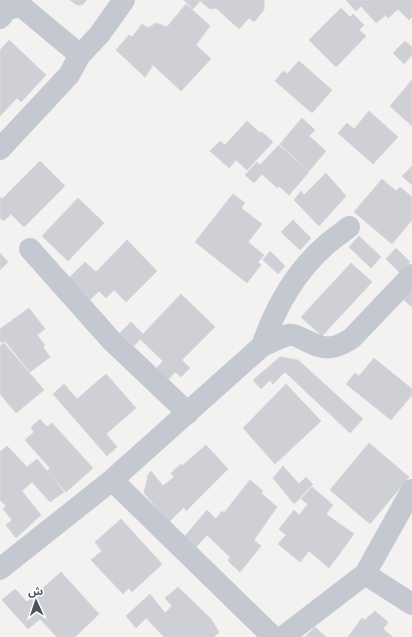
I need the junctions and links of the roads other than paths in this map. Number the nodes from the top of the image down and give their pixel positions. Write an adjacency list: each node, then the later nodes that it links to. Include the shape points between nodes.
1 (124, 0): 3 (street)
2 (0, 18): 3 (street, via 7,10 21,6)
3 (80, 56): 4 (street, via 69,75)
4 (0, 149)
5 (349, 227): 8 (street, via 327,244 292,282)
6 (30, 249): 9 (street, via 111,340)
7 (412, 275): 8 (street, via 352,338 342,345 324,349 298,336 289,335)
8 (262, 346): 9 (street)
9 (188, 413): 10 (street)
10 (112, 480): 12 (street); 15 (street)
11 (412, 490): 13 (street)
12 (0, 569)
13 (365, 574): 14 (street); 16 (street)
14 (412, 604)
15 (273, 637)
16 (282, 637)

